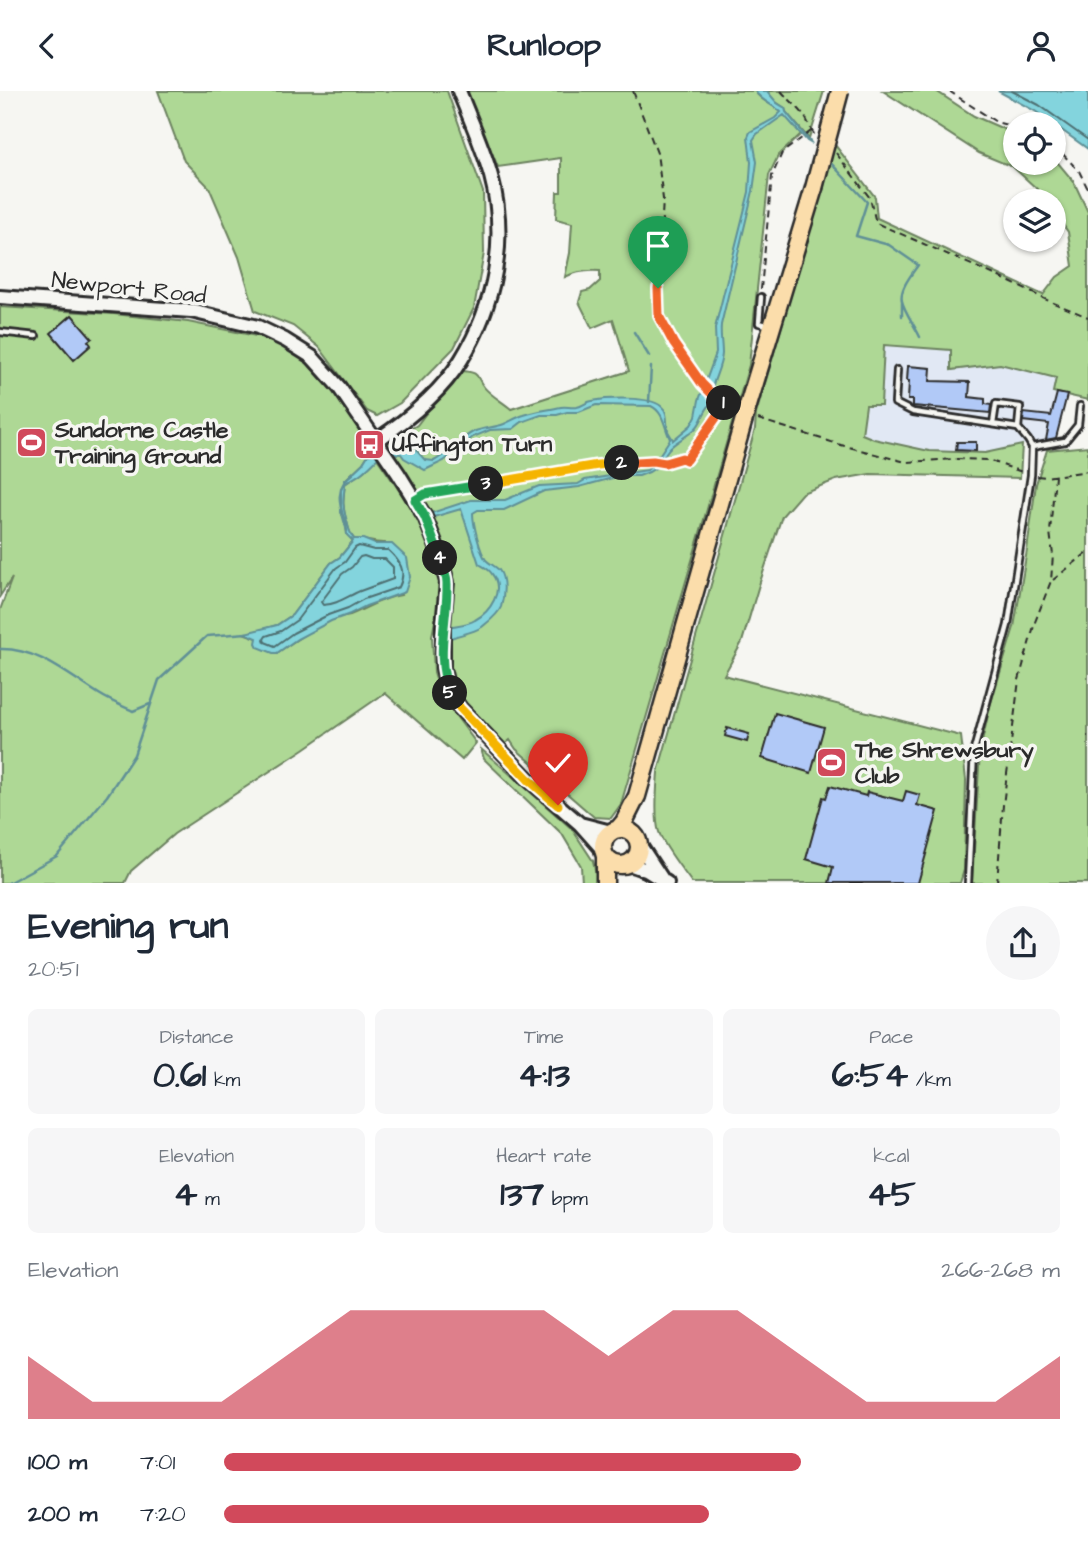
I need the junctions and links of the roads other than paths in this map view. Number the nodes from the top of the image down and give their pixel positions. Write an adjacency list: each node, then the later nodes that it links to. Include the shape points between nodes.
1 (458, 91): 12 (main road, via 491,177 498,215 496,274 489,302 460,361 439,388)
2 (841, 91): 5 (highway, bridge)
3 (0, 297): 12 (main road, Newport Road, via 191,311 258,327 312,357)
4 (761, 297): 5 (lane, via 759,323)
5 (772, 327): 14 (highway)
6 (0, 332): 7 (lane)
7 (36, 336)
8 (897, 370): 10 (lane, via 895,403 913,412)
9 (1080, 406): 13 (lane, via 1078,425 1065,442)
10 (993, 424): 11 (lane); 11 (lane, via 996,404 1020,407)
11 (1018, 428): 13 (lane)
12 (378, 444): 15 (main road, Newport Road, via 425,517 438,550 447,582 443,667 448,690 528,779)
13 (1032, 447): 23 (lane, via 1008,625 974,750)
14 (637, 796): 16 (highway); 17 (highway)
15 (580, 824): 16 (main road, Newport Road); 18 (main road, Newport Road)
16 (615, 831): 17 (highway, via 627,830); 18 (highway, via 606,839)
17 (637, 840): 19 (highway, via 639,853); 20 (main road)
18 (605, 854): 19 (highway, via 616,865); 21 (highway)
19 (628, 864): 20 (main road); 22 (highway)
20 (664, 881)
21 (605, 883)
22 (613, 883)
23 (968, 883)

